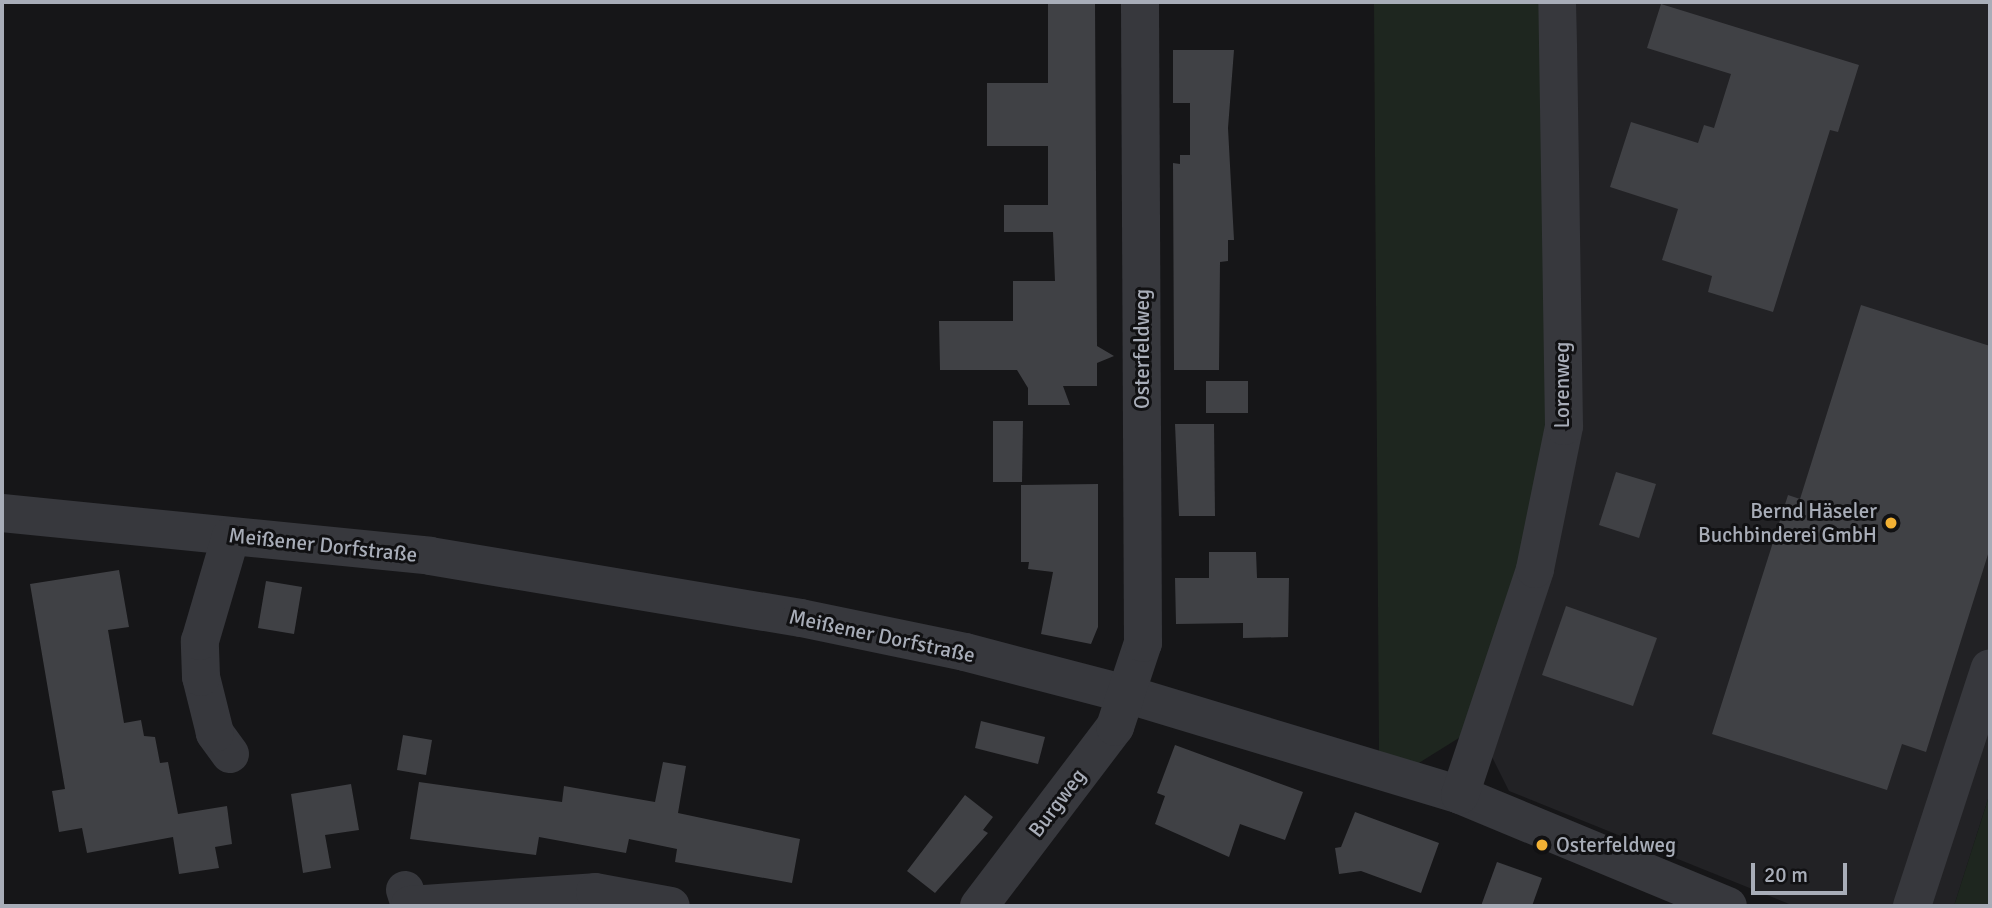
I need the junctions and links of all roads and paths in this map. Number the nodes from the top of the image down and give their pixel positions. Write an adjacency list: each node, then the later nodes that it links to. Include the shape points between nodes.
1 (1140, 2): 6 (street, Osterfeldweg, via 1143,643)
2 (1557, 2): 8 (street, Lorenweg, via 1564,426 1535,569)
3 (2, 513): 4 (street, Meißener Dorfstraße)
4 (231, 536): 6 (street, Meißener Dorfstraße, via 430,556 802,618); 7 (street, via 200,641 201,677 215,733)
5 (1990, 668): 13 (street)
6 (1126, 694): 8 (street, Meißener Dorfstraße); 11 (street, Burgweg, via 1115,727)
7 (230, 754)
8 (1460, 795): 12 (street, Meißener Dorfstraße)
9 (404, 890): 10 (street, via 410,905 595,892)
10 (671, 906)
11 (979, 906)
12 (1728, 906)
13 (1912, 906)

